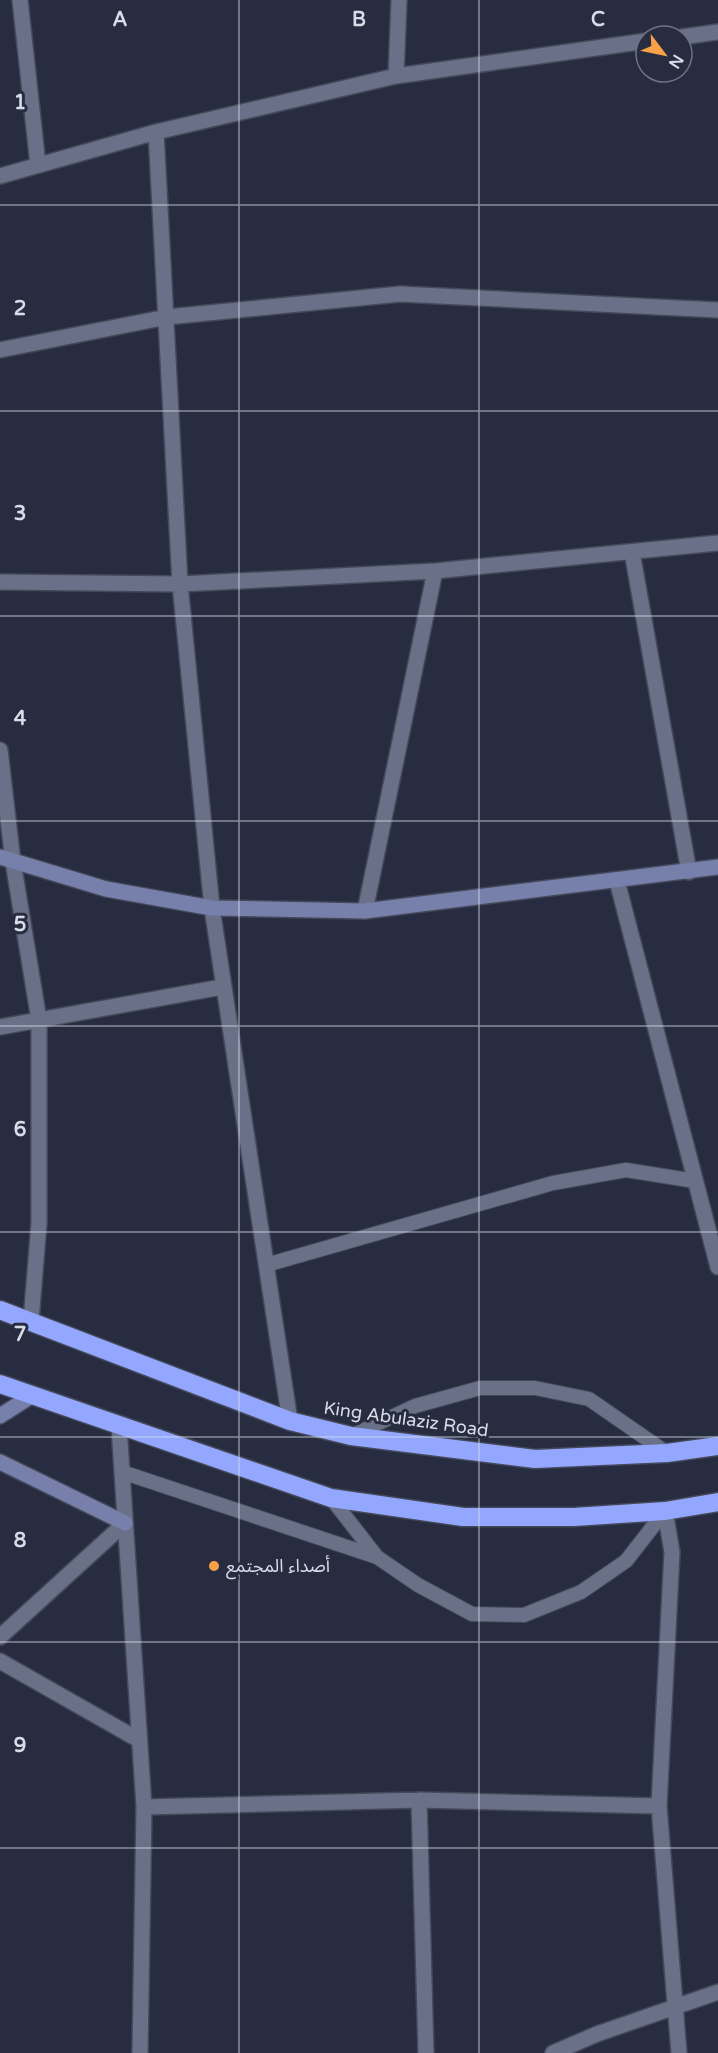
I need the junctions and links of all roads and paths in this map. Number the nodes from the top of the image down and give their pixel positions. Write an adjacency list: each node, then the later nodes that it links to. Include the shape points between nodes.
1 (20, 0): 8 (street)
2 (399, 0): 6 (street)
3 (718, 32): 4 (street)
4 (694, 35)
5 (634, 43): 6 (street)
6 (396, 76): 7 (street)
7 (156, 132): 8 (street); 11 (street)
8 (38, 165): 9 (street)
9 (0, 176)
10 (718, 310): 11 (street, via 400,294)
11 (167, 317): 12 (street); 17 (street)
12 (0, 350)
13 (718, 543): 14 (street)
14 (632, 552): 15 (street); 21 (street)
15 (435, 571): 17 (street); 24 (street)
16 (0, 582): 17 (street)
17 (180, 584): 23 (street)
18 (0, 750): 19 (street)
19 (7, 860): 23 (street, via 106,890); 26 (street)
20 (718, 867): 21 (street)
21 (690, 872): 22 (street)
22 (617, 881): 24 (street); 28 (street)
23 (212, 908): 24 (street); 25 (street)
24 (365, 911)
25 (222, 987): 26 (street); 29 (street)
26 (39, 1020): 27 (street); 32 (street, via 39,1223)
27 (0, 1027)
28 (695, 1181): 29 (lane, via 626,1170 553,1183); 30 (street)
29 (266, 1266): 36 (street)
30 (718, 1267)
31 (0, 1310): 32 (highway, King Abulaziz Road)
32 (31, 1321): 36 (highway, King Abulaziz Road)
33 (0, 1384): 34 (highway)
34 (33, 1395): 35 (street); 37 (highway)
35 (0, 1416)
36 (290, 1421): 38 (highway, King Abulaziz Road)
37 (119, 1426): 42 (street); 43 (highway)
38 (351, 1436): 40 (highway, King Abulaziz Road, via 535,1459); 40 (lane, via 415,1406 480,1388 535,1388 589,1399)
39 (718, 1446): 40 (highway, King Abulaziz Road)
40 (667, 1453)
41 (0, 1462): 46 (street)
42 (122, 1472): 46 (street); 47 (lane)
43 (330, 1498): 45 (highway, via 463,1517 574,1517); 47 (lane)
44 (718, 1502): 45 (highway)
45 (665, 1511): 47 (lane, via 626,1561 581,1592 524,1615 472,1614); 52 (street, via 672,1552)
46 (125, 1523): 48 (street); 50 (street)
47 (377, 1557)
48 (0, 1637)
49 (0, 1661): 50 (street)
50 (139, 1740): 53 (street)
51 (419, 1800): 52 (street); 53 (street); 57 (street)
52 (659, 1806): 55 (street)
53 (144, 1807): 56 (street)
54 (718, 1992): 55 (street)
55 (675, 2007): 58 (street); 59 (street)
56 (140, 2053)
57 (426, 2053)
58 (553, 2053)
59 (679, 2053)

